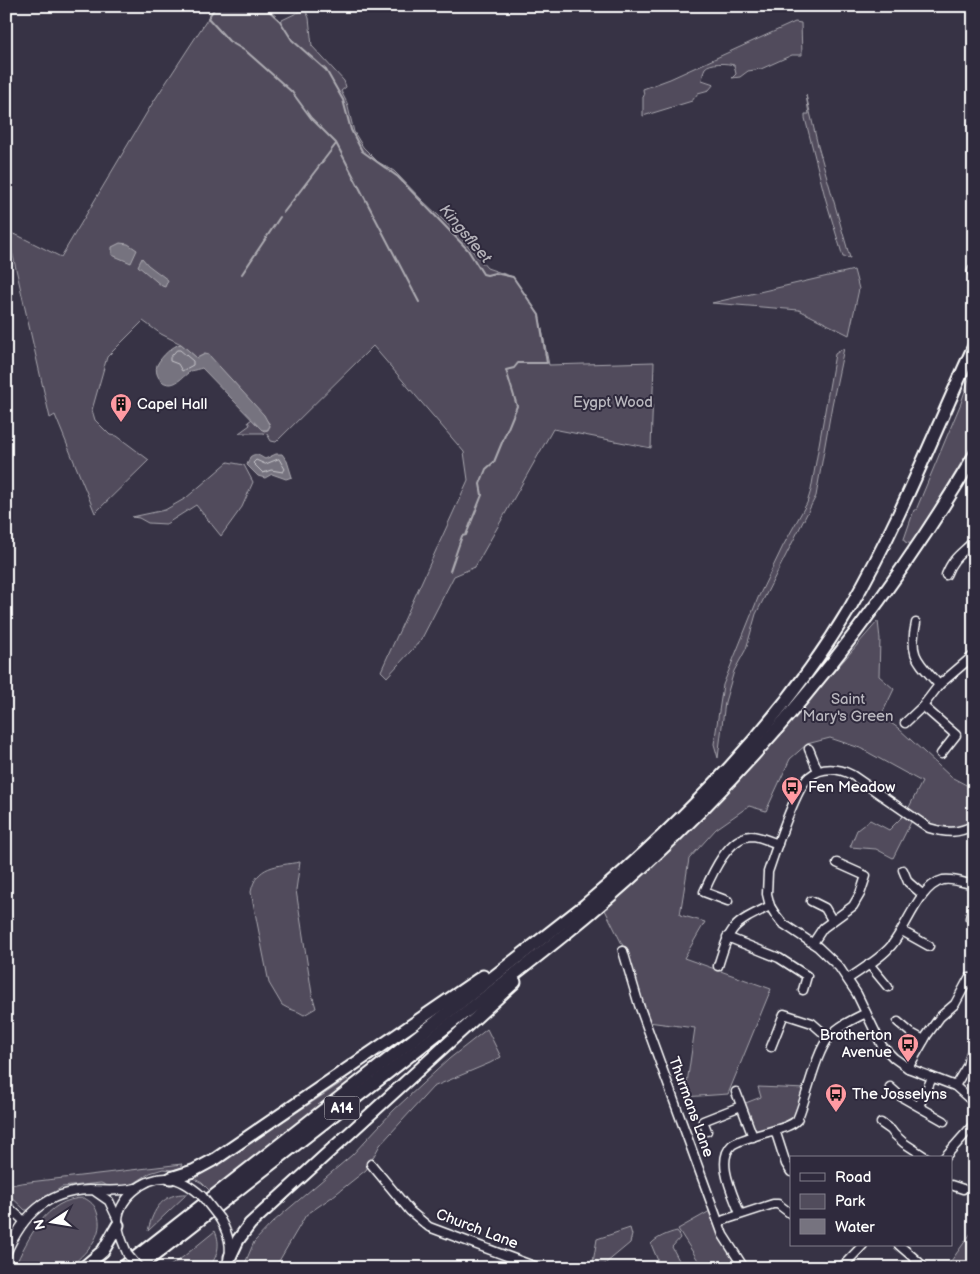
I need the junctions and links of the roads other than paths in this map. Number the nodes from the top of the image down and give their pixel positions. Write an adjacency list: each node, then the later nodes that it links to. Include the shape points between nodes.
1 (974, 346): 19 (highway, A14, via 878,556 826,645 784,702 717,780)
2 (974, 456): 19 (highway, A14, via 950,497 866,618 799,702 684,828 645,866)
3 (974, 542): 4 (street, via 950,563)
4 (946, 575)
5 (916, 623): 7 (street, via 913,648 916,659)
6 (974, 655): 7 (street)
7 (939, 685): 8 (street)
8 (923, 706): 9 (street); 11 (street, via 956,735)
9 (904, 723)
10 (809, 749): 12 (street)
11 (941, 754)
12 (818, 771): 13 (street, via 842,770 852,775 929,828 950,833); 14 (street, via 809,776 799,791)
13 (974, 825)
14 (778, 844): 20 (street, via 753,836 731,846 715,868 704,892); 23 (street, via 766,883)
15 (837, 863): 26 (street, via 866,876 853,906)
16 (903, 870): 18 (street, via 908,882)
17 (974, 885): 18 (street, via 942,881)
18 (922, 894): 27 (street)
19 (604, 895): 24 (highway, A14)
20 (728, 901)
21 (811, 901): 26 (street, via 824,908)
22 (974, 904): 25 (street)
23 (770, 906): 28 (street, via 737,923); 29 (street, via 782,923)
24 (587, 909): 31 (highway, A14); 33 (highway, A14)
25 (970, 918)
26 (832, 920): 29 (street)
27 (902, 931): 30 (street); 34 (street, via 890,948)
28 (727, 937): 35 (street); 39 (street, via 778,958 807,976)
29 (813, 943): 37 (street)
30 (929, 946)
31 (547, 948): 78 (highway, A14, via 534,964 250,1224); 82 (highway, A14)
32 (623, 951): 84 (street, Thurmans Lane, via 639,1004 723,1235)
33 (518, 957): 64 (highway, A14, via 497,967 216,1158 193,1171); 81 (highway, A14)
34 (869, 964): 37 (street); 38 (street)
35 (718, 966)
36 (971, 978): 43 (street, via 955,1004 940,1017)
37 (848, 979): 40 (street)
38 (888, 987)
39 (803, 990)
40 (866, 1013): 42 (street); 46 (street, via 882,1046)
41 (898, 1022): 43 (street, via 910,1034)
42 (829, 1038): 44 (street, via 812,1023 784,1014); 57 (street, via 797,1120)
43 (924, 1040): 46 (street)
44 (771, 1047)
45 (971, 1052): 48 (street)
46 (908, 1068): 47 (street)
47 (932, 1078): 48 (street); 53 (street)
48 (955, 1086): 51 (street)
49 (890, 1087): 53 (street)
50 (736, 1092): 52 (street)
51 (974, 1103)
52 (741, 1106): 58 (street, via 703,1121); 59 (street)
53 (919, 1106): 54 (street)
54 (944, 1120)
55 (881, 1123): 60 (street)
56 (974, 1124): 61 (street)
57 (775, 1130): 59 (street); 63 (street)
58 (707, 1131)
59 (753, 1136): 71 (street, via 732,1146 725,1159 725,1171)
60 (924, 1156)
61 (946, 1156)
62 (371, 1164): 83 (street, Church Lane, via 410,1211 429,1227)
63 (790, 1170)
64 (170, 1178): 66 (street, via 146,1182); 78 (street, bridge, via 192,1187 220,1219 229,1242)
65 (952, 1185): 67 (street)
66 (136, 1188): 68 (street); 74 (street, via 121,1209)
67 (963, 1189)
68 (92, 1190): 73 (street, via 59,1195); 74 (street, via 109,1201)
69 (6, 1205): 73 (street)
70 (790, 1213): 71 (street, via 773,1204)
71 (740, 1214): 72 (street)
72 (724, 1220)
73 (24, 1221): 77 (street)
74 (118, 1223): 80 (highway, via 103,1251); 82 (street, bridge, via 128,1255)
75 (862, 1246): 85 (street)
76 (900, 1246): 79 (street)
77 (6, 1254)
78 (227, 1264)
79 (922, 1265)
80 (83, 1268)
81 (122, 1268)
82 (138, 1268)
83 (540, 1268)
84 (744, 1268)
85 (841, 1268)

